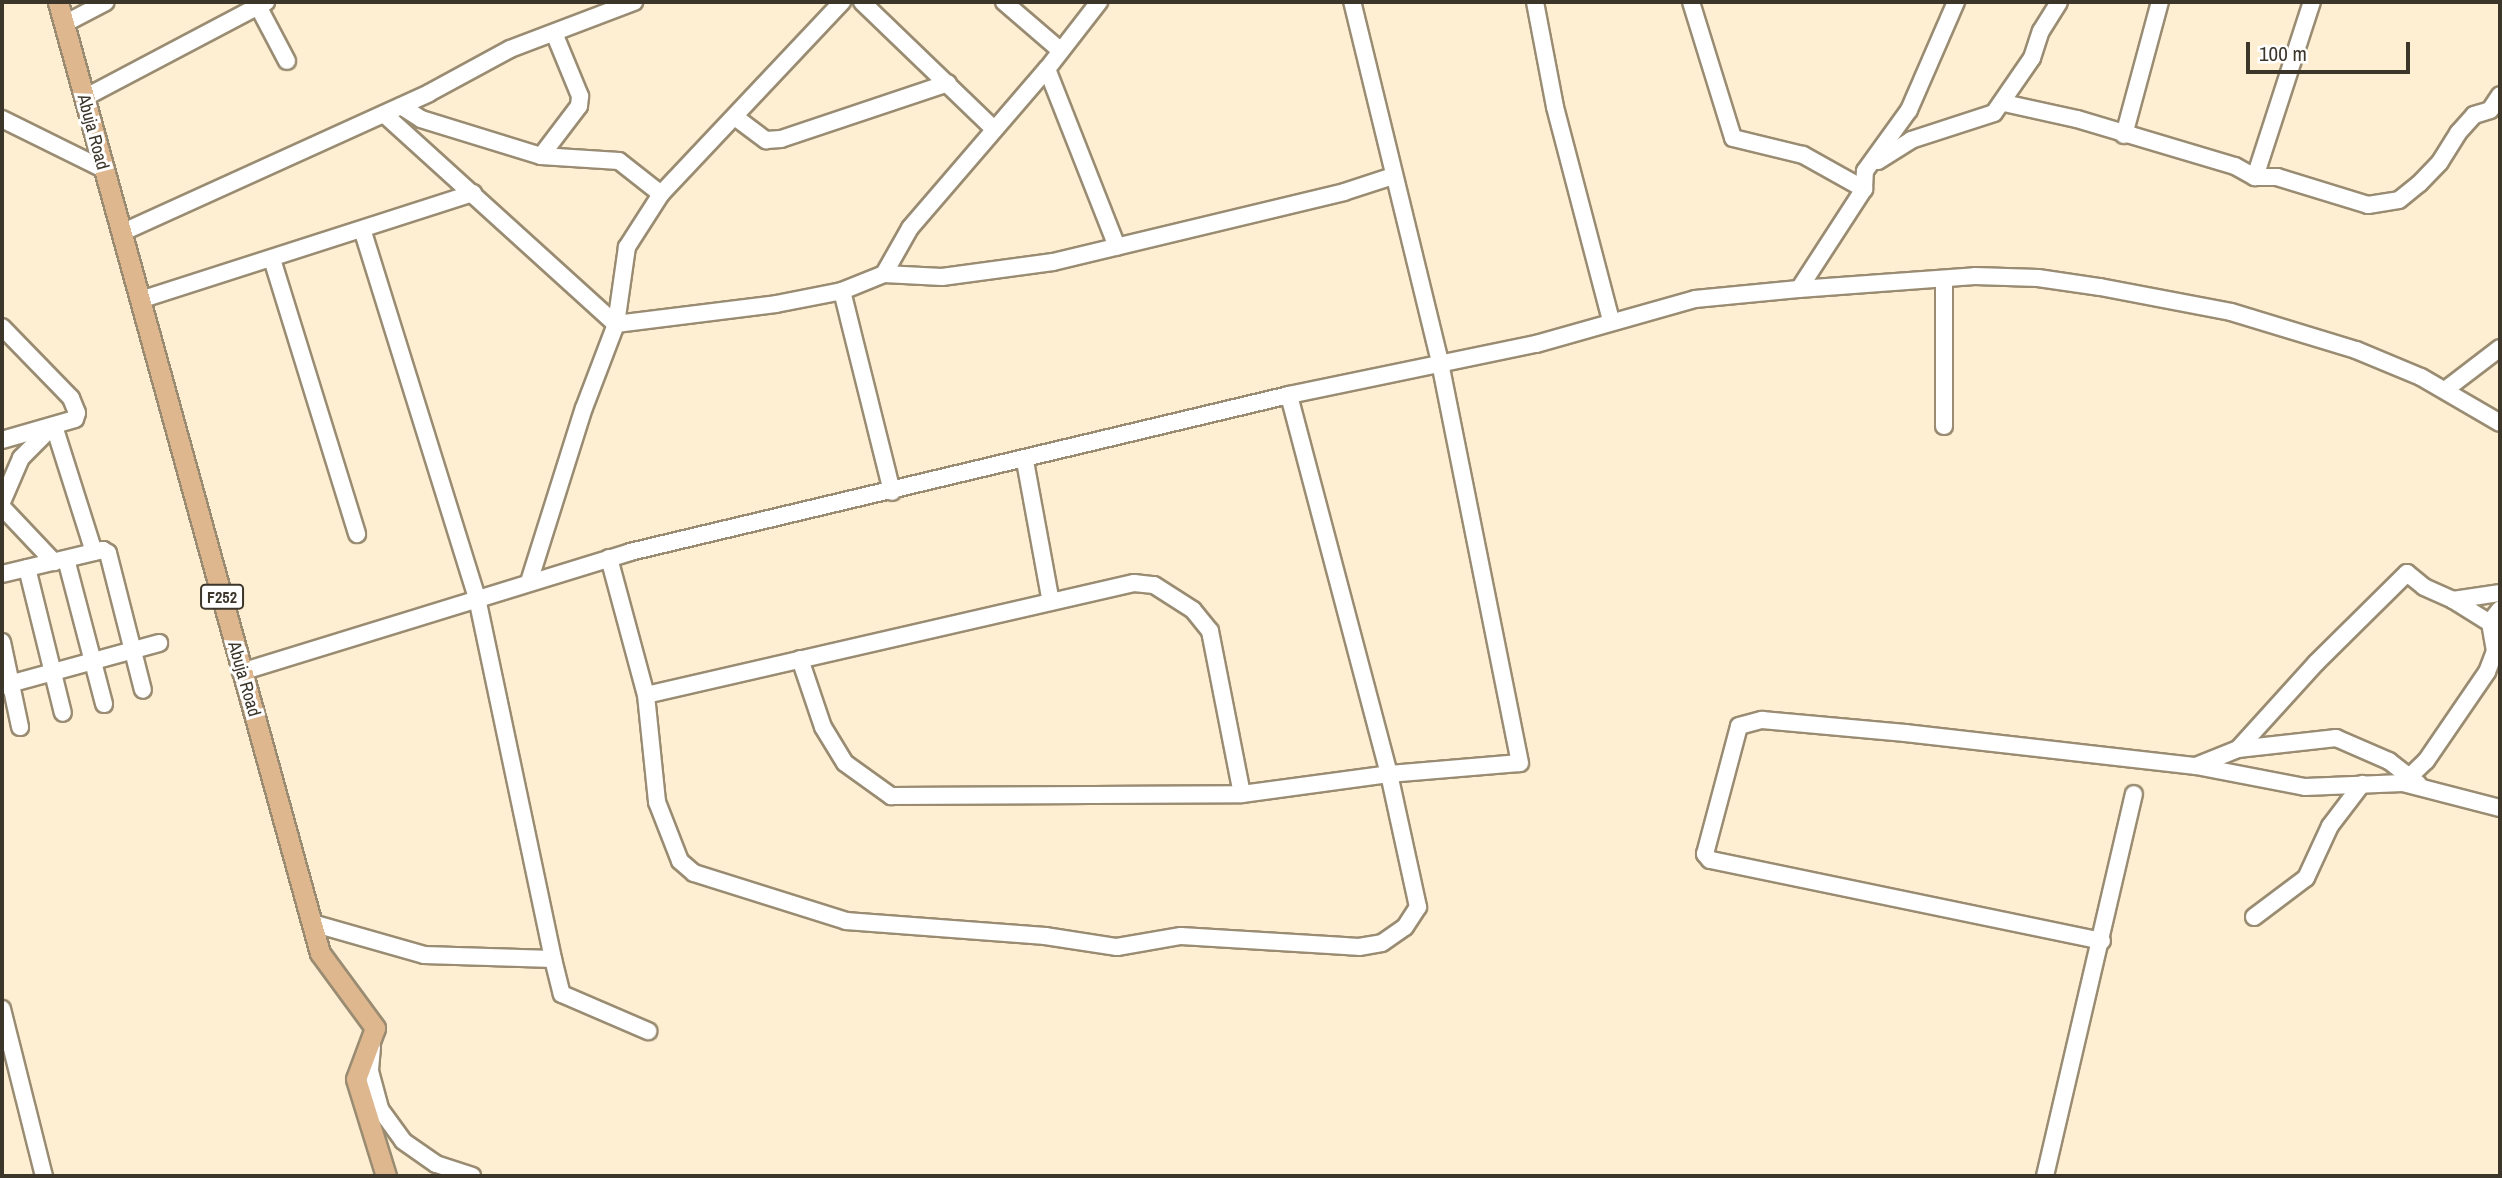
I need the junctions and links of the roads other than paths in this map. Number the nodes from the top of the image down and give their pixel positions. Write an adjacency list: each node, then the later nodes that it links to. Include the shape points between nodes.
1 (58, 2): 16 (main road, Abuja Road / F252)
2 (106, 2): 16 (street)
3 (634, 2): 17 (street)
4 (842, 2): 27 (street)
5 (862, 2): 21 (street)
6 (1004, 2): 18 (street)
7 (1100, 2): 18 (street)
8 (1352, 2): 34 (street)
9 (1540, 2): 48 (street, via 1555,107)
10 (1691, 2): 36 (street, via 1732,138 1803,155)
11 (1956, 2): 33 (street, via 1909,110)
12 (2059, 2): 24 (street)
13 (2161, 2): 30 (street)
14 (2312, 2): 35 (street)
15 (262, 4): 19 (street); 23 (street)
16 (64, 24): 23 (main road, Abuja Road / F252)
17 (554, 33): 25 (street, via 510,49); 31 (street, via 580,96 579,106)
18 (1061, 51): 20 (street)
19 (287, 61)
20 (1048, 69): 29 (street); 41 (street)
21 (948, 83): 27 (street, via 781,139 766,140); 29 (street)
22 (2500, 95): 35 (street, via 2490,110 2466,124 2440,162 2399,200 2368,205 2277,177)
23 (84, 98): 32 (main road, Abuja Road / F252)
24 (2004, 103): 30 (street); 33 (street, via 1983,118 1910,140)
25 (401, 106): 26 (street); 31 (street, via 421,119)
26 (384, 114): 37 (street); 40 (street)
27 (735, 117): 38 (street)
28 (2, 119): 32 (street)
29 (994, 129): 43 (street, via 910,228)
30 (2124, 135): 35 (street, via 2235,166)
31 (541, 156): 38 (street, via 620,161)
32 (103, 169): 40 (main road, Abuja Road / F252)
33 (1865, 171): 36 (street)
34 (1393, 176): 41 (street, via 1345,192); 52 (street, via 1416,250)
35 (2255, 177)
36 (1864, 190): 45 (street)
37 (473, 193): 39 (street); 49 (street)
38 (661, 194): 49 (street, via 627,247)
39 (363, 232): 42 (street); 70 (street)
40 (121, 233): 47 (main road, Abuja Road / F252)
41 (1117, 247): 43 (street, via 1053,262 942,277)
42 (272, 259): 47 (street); 62 (street)
43 (884, 274): 46 (street)
44 (1944, 280): 45 (street); 53 (street, via 2038,278 2231,312 2356,350); 57 (street)
45 (1799, 289): 48 (street, via 1695,299)
46 (842, 291): 49 (street); 60 (street)
47 (140, 300): 80 (main road, Abuja Road / F252)
48 (1611, 320): 52 (street, via 1536,344)
49 (616, 324): 68 (street)
50 (2, 327): 56 (street, via 71,398 75,419)
51 (2500, 348): 53 (street)
52 (1441, 366): 54 (street); 89 (street, via 1520,764)
53 (2445, 390): 55 (street)
54 (1289, 395): 59 (street); 89 (street)
55 (2500, 422)
56 (54, 426): 58 (street); 61 (street, via 21,458); 63 (street)
57 (1944, 426)
58 (2, 440)
59 (1025, 461): 60 (street); 72 (street)
60 (892, 492): 64 (street)
61 (2, 504): 65 (street)
62 (357, 534)
63 (94, 552): 65 (street); 76 (street, via 108,553)
64 (609, 558): 68 (street); 83 (street)
65 (60, 560): 66 (street); 78 (street)
66 (27, 568): 67 (street); 79 (street)
67 (2, 573)
68 (529, 582): 70 (street)
69 (2500, 593): 71 (street)
70 (477, 598): 80 (street); 98 (street)
71 (2453, 600): 73 (street); 87 (street, via 2407,573)
72 (1051, 602): 77 (street); 92 (street, via 1133,583 1154,584 1193,610 1210,631)
73 (2497, 620): 90 (street, via 2495,651 2487,672)
74 (2, 642): 81 (street)
75 (159, 643): 76 (street)
76 (132, 651): 78 (street); 82 (street)
77 (800, 660): 83 (street); 92 (street, via 823,727 845,763 891,796)
78 (90, 662): 79 (street); 84 (street)
79 (52, 672): 81 (street); 85 (street)
80 (241, 672): 96 (main road, Abuja Road / F252)
81 (6, 685): 86 (street)
82 (143, 690)
83 (646, 695): 89 (street, via 657,802 680,861 694,873 846,921 1045,936 1117,947 1181,936 1359,947 1382,943 1405,927 1418,907)
84 (104, 704)
85 (63, 713)
86 (20, 727)
87 (2238, 749): 88 (street); 90 (street, via 2336,738)
88 (2196, 766): 91 (street, via 2305,787); 97 (street, via 1866,729 1762,720 1739,726 1705,854 1710,860)
89 (1389, 774): 92 (street)
90 (2407, 779): 91 (street); 94 (street, via 2422,788)
91 (2362, 784): 95 (street, via 2330,826 2306,878)
92 (1242, 794)
93 (2134, 794): 97 (street)
94 (2500, 808)
95 (2254, 917)
96 (312, 923): 98 (street, via 424,955); 100 (main road, Abuja Road / F252, via 320,953)
97 (2102, 941): 105 (street)
98 (552, 959): 101 (street, via 562,994)
99 (2, 1009): 102 (street)
100 (375, 1027): 103 (main road, via 356,1079); 104 (street, via 370,1071 380,1109 403,1141 436,1164)
101 (648, 1031)
102 (44, 1176)
103 (386, 1176)
104 (472, 1176)
105 (2045, 1176)

